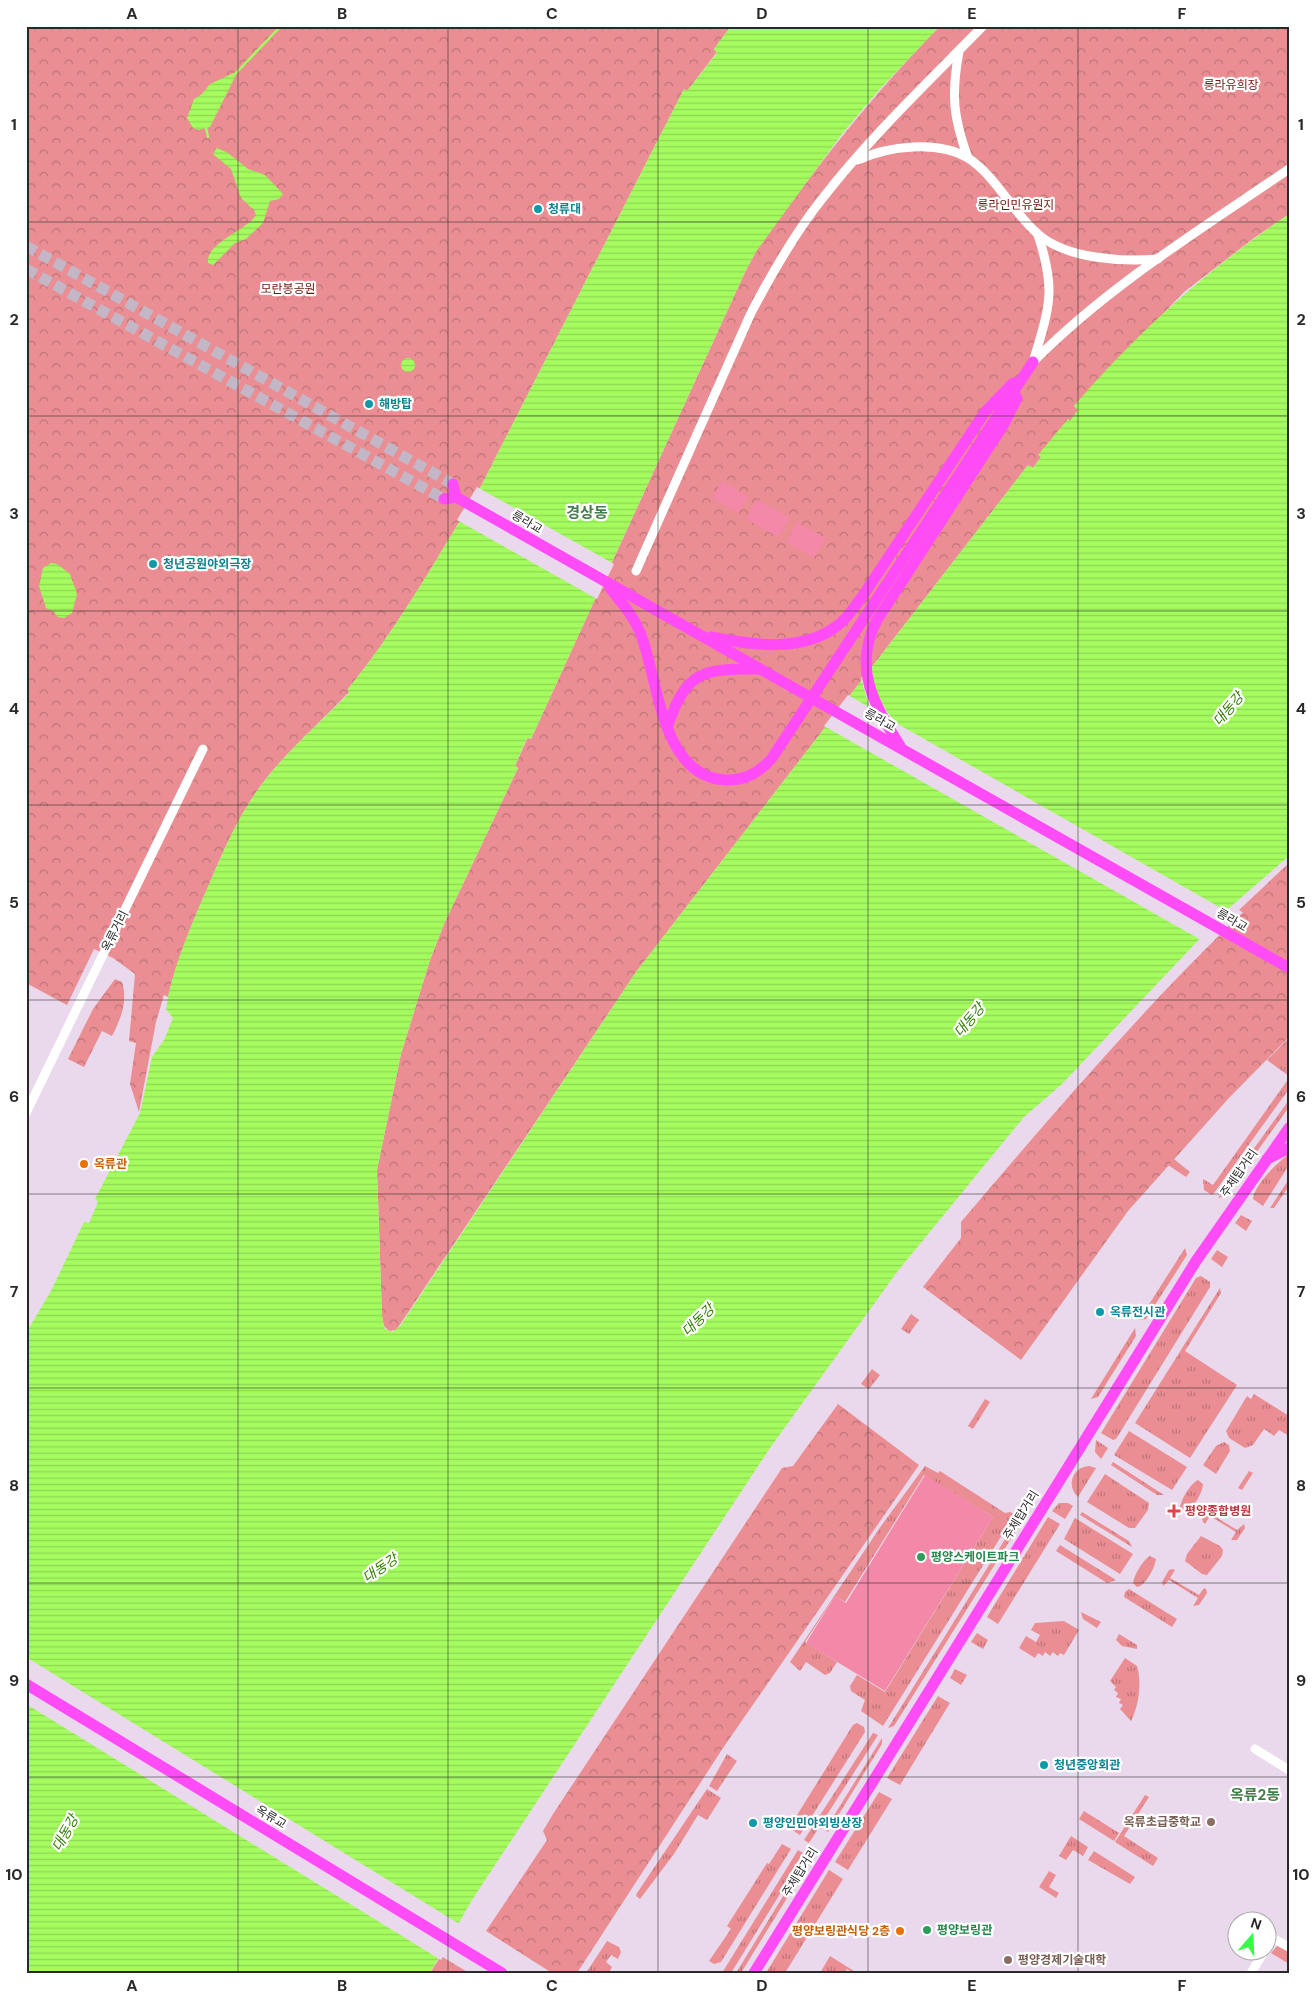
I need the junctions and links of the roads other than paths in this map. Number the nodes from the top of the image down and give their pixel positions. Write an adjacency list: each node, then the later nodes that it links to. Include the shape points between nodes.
1 (982, 26): 2 (street)
2 (959, 51): 3 (street, via 954,112); 4 (street)
3 (968, 158): 4 (street, via 945,151 909,147 872,153); 6 (street)
4 (853, 162): 12 (street, via 821,200 769,279)
5 (1289, 168): 7 (street)
6 (1038, 235): 7 (street, via 1090,256 1133,261); 8 (street, via 1047,260 1050,298)
7 (1158, 259): 8 (street, via 1059,335)
8 (1033, 362): 14 (main road, via 985,412 862,597 838,625 798,643 747,644); 16 (main road, via 772,758 758,772 731,780 703,776 690,768 677,749); 17 (main road, via 1004,424 877,620 865,651 873,699)
9 (452, 484): 10 (main road)
10 (456, 497): 11 (main road); 13 (main road, 릉라교)
11 (444, 499)
12 (636, 572)
13 (605, 582): 14 (main road, 릉라교); 16 (main road, via 640,631)
14 (699, 635): 15 (main road, 릉라교)
15 (761, 669): 16 (main road, via 722,671 695,679 683,690); 17 (main road, 릉라교)
16 (668, 726)
17 (901, 748): 19 (main road, 릉라교)
18 (203, 749): 20 (street, 옥류거리)
19 (1289, 968)
20 (26, 1112)
21 (1289, 1128): 23 (main road, 주체탑거리)
22 (1289, 1148): 23 (main road)
23 (1264, 1161): 29 (main road, 주체탑거리, via 1196,1260)
24 (26, 1684): 28 (main road, 옥류교)
25 (1255, 1749): 26 (street)
26 (1289, 1770)
27 (1257, 1962): 30 (street)
28 (502, 1973)
29 (754, 1973)
30 (1250, 1973)

